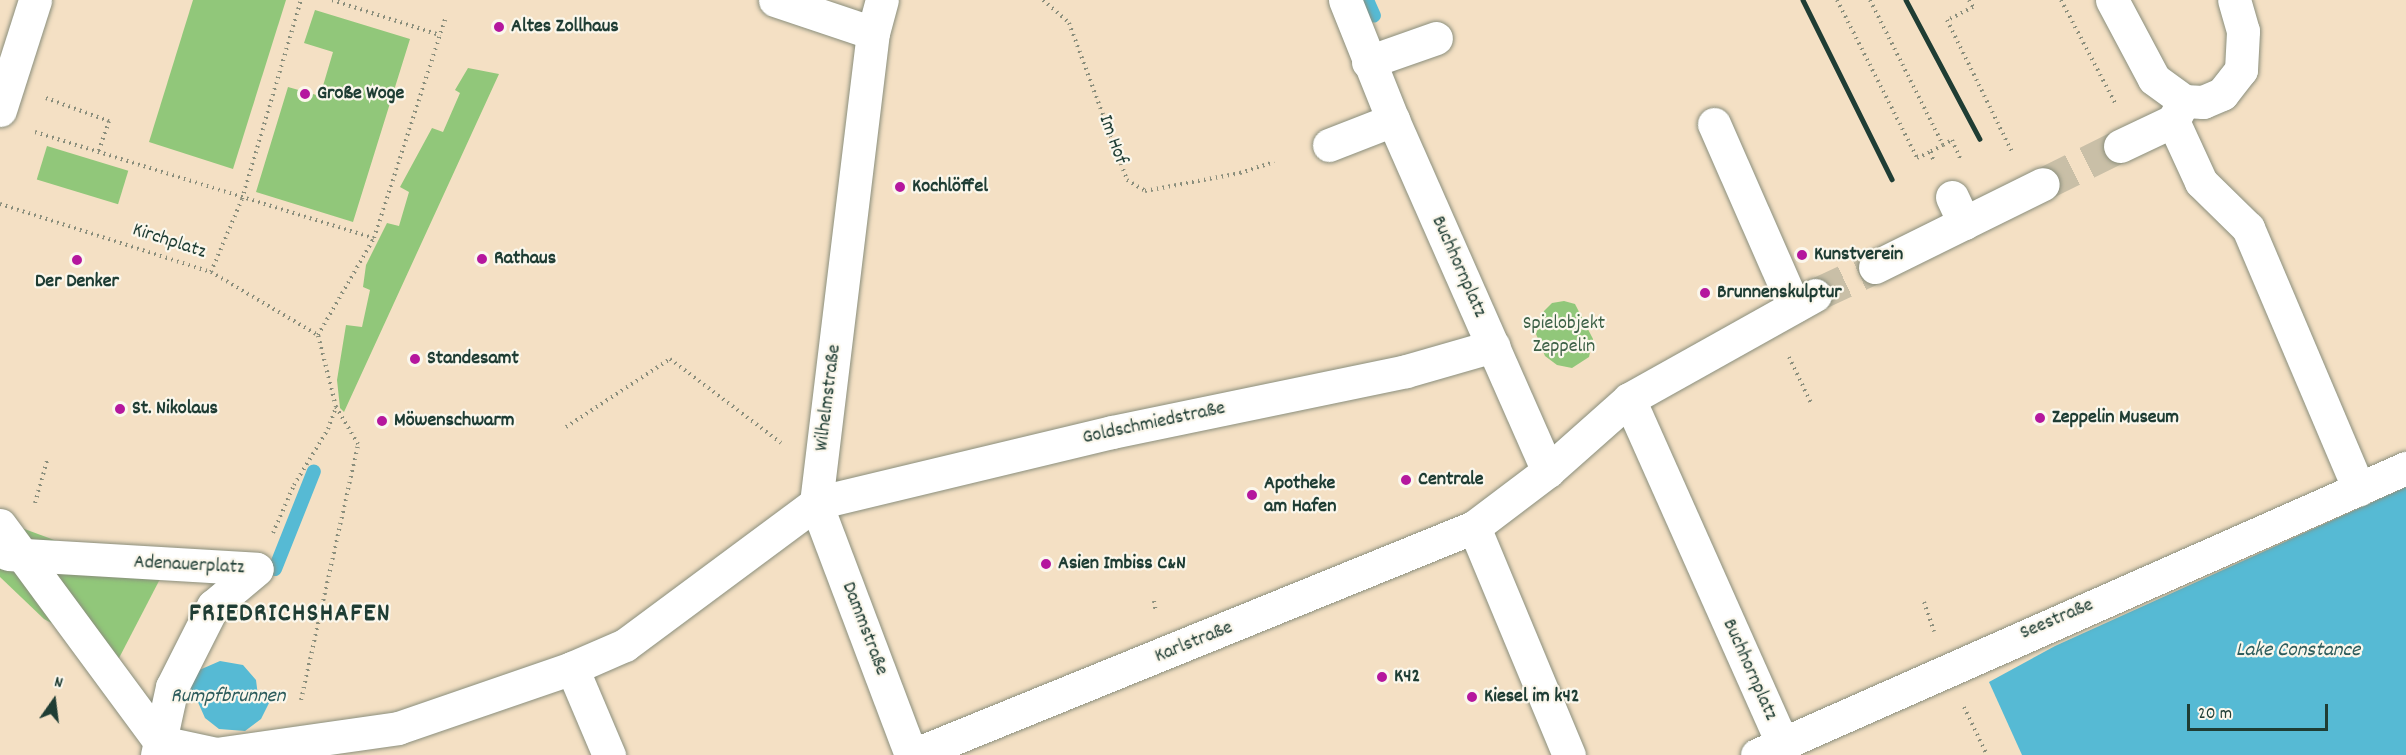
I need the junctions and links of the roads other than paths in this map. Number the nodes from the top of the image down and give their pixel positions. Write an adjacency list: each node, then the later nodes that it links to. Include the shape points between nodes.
1 (35, 0): 10 (street)
2 (775, 0): 7 (street)
3 (882, 0): 7 (street, Wilhelmstraße)
4 (1345, 0): 9 (street, Buchhornplatz)
5 (2112, 0): 11 (street, via 2154,79)
6 (2234, 0): 11 (street, via 2243,31 2241,70 2222,94)
7 (873, 33): 22 (street, Wilhelmstraße)
8 (1436, 38): 9 (street)
9 (1368, 62): 12 (street, Buchhornplatz)
10 (4, 97)
11 (2178, 111): 14 (street); 23 (street, via 2201,182 2248,228)
12 (1393, 120): 15 (street); 18 (street, Buchhornplatz)
13 (1714, 124): 19 (street, via 1793,307)
14 (2128, 143)
15 (1329, 144)
16 (2043, 184): 17 (street, via 1960,196)
17 (1875, 267)
18 (1493, 346): 21 (street, Buchhornplatz); 22 (street, Goldschmiedstraße, via 1406,371)
19 (1629, 399): 21 (street); 29 (street, Buchhornplatz)
20 (2406, 468): 23 (street, Seestraße)
21 (1548, 471): 25 (street)
22 (818, 488): 27 (street, via 625,645); 31 (street, Dammstraße)
23 (2359, 489): 29 (street, Seestraße)
24 (0, 525): 26 (street)
25 (1474, 527): 31 (street, Karlstraße); 32 (street)
26 (12, 555): 28 (street); 28 (street, Adenauerplatz, via 257,569 213,606 172,687)
27 (572, 668): 28 (street, via 398,728 216,754); 30 (street)
28 (159, 749)
29 (1769, 749)
30 (609, 755)
31 (912, 755)
32 (1569, 755)

